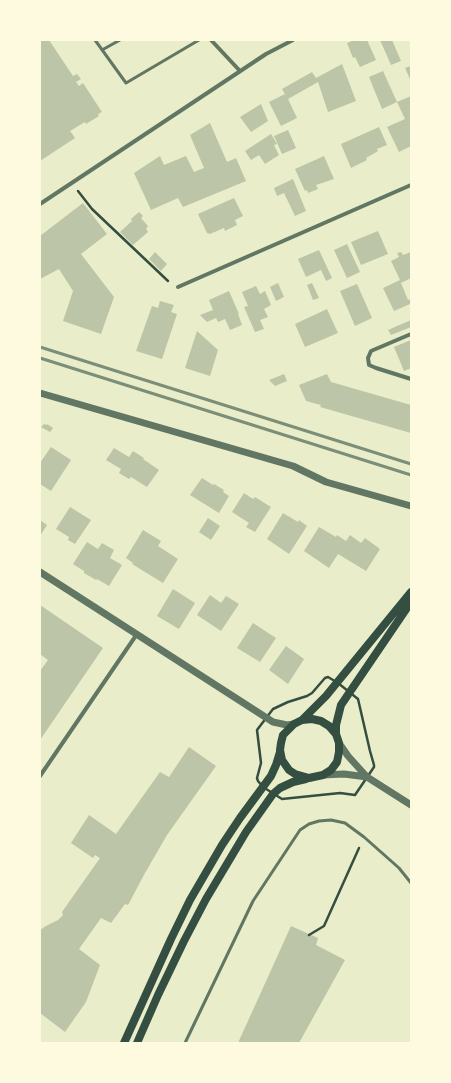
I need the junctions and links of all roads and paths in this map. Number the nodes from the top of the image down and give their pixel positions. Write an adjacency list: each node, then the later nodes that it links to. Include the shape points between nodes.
1 (95, 40): 6 (lane)
2 (120, 40): 6 (lane)
3 (198, 40): 6 (lane, via 126,83)
4 (211, 40): 7 (street)
5 (294, 40): 7 (street)
6 (102, 50)
7 (240, 71): 10 (street)
8 (411, 185): 11 (street)
9 (84, 200): 11 (path, via 167,280)
10 (40, 204)
11 (178, 287)
12 (411, 334): 13 (street, via 371,351 368,358 369,365)
13 (411, 379)
14 (40, 393): 15 (street, via 293,466 326,482)
15 (411, 506)
16 (40, 572): 19 (street)
17 (411, 592): 20 (main road)
18 (411, 602): 21 (main road)
19 (137, 634): 22 (street); 29 (street)
20 (338, 683): 21 (path); 22 (path, via 325,678 312,693 273,709); 23 (main road)
21 (350, 692): 25 (main road, via 337,716); 30 (path, via 358,699 374,765)
22 (266, 718): 24 (street, via 280,724); 32 (path, via 256,732 261,763 257,778)
23 (302, 720): 24 (main road); 25 (main road, via 321,721)
24 (294, 724): 27 (main road, via 283,735)
25 (336, 734): 26 (main road)
26 (339, 743): 28 (main road, via 337,762); 30 (street)
27 (280, 750): 31 (main road, via 282,760 289,770); 32 (main road, via 271,776)
28 (323, 775): 30 (street); 31 (main road)
29 (40, 776)
30 (368, 777): 33 (path, via 356,795 340,793 282,799); 34 (street)
31 (309, 778): 33 (main road, via 293,782)
32 (263, 787): 33 (path); 38 (main road, via 226,840 190,900)
33 (273, 794): 39 (main road, via 246,832 206,899)
34 (411, 806)
35 (364, 836): 36 (lane, via 399,868); 37 (path, via 324,926); 40 (lane, via 345,822 331,820 318,821 300,830 253,901)
36 (411, 883)
37 (309, 935)
38 (124, 1043)
39 (137, 1043)
40 (185, 1043)

